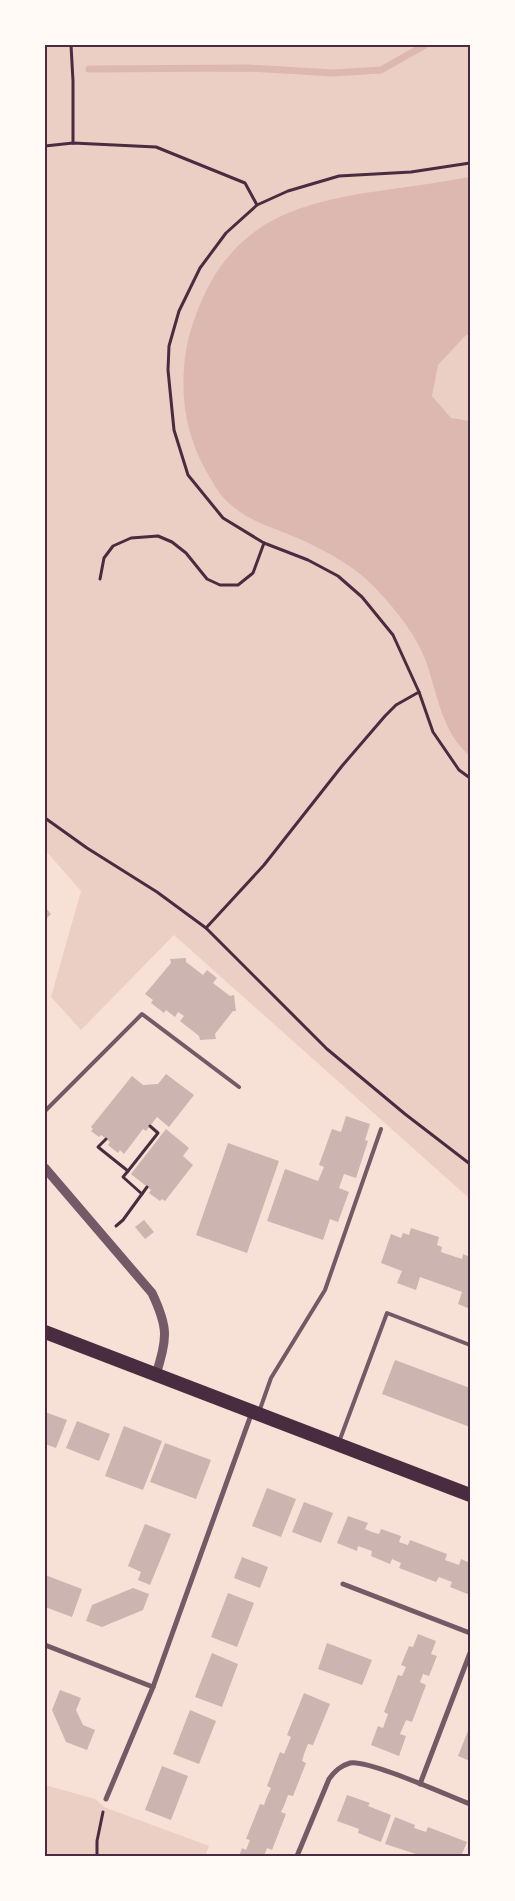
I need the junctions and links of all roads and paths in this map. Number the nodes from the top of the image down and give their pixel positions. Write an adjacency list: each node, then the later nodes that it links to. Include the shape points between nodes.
1 (71, 45): 2 (path)
2 (73, 144): 3 (path); 5 (path, via 156,147 246,183)
3 (45, 146)
4 (470, 163): 5 (path, via 412,172 339,176 288,191)
5 (257, 205): 6 (path, via 226,233 200,268 179,310 169,346 168,370 174,430 188,475 223,518)
6 (264, 543): 7 (path, via 253,573 238,585 220,585 207,579 186,553 158,536 131,538 113,546 104,558); 8 (path, via 338,576 362,597 393,635)
7 (100, 579)
8 (419, 692): 9 (path, via 433,732 459,770); 11 (path, via 396,704 384,716 264,865)
9 (470, 778)
10 (45, 818): 11 (path)
11 (206, 928): 17 (path, via 328,1049 404,1114)
12 (238, 1087): 13 (lane, via 142,1014)
13 (45, 1111)
14 (150, 1126): 19 (path, via 158,1133)
15 (381, 1129): 26 (lane, via 325,1290 271,1378)
16 (106, 1140): 19 (path, via 98,1147)
17 (470, 1164)
18 (45, 1168): 22 (street)
19 (128, 1171): 21 (path, via 123,1177)
20 (147, 1187): 21 (path)
21 (142, 1194): 22 (path, via 123,1220)
22 (104, 1236): 25 (street, via 152,1293 163,1317 165,1342)
23 (45, 1332): 25 (highway)
24 (470, 1345): 27 (lane, via 387,1314)
25 (156, 1375): 26 (highway)
26 (256, 1413): 27 (highway); 33 (street)
27 (339, 1444): 28 (highway)
28 (470, 1495)
29 (343, 1584): 30 (street)
30 (470, 1633)
31 (45, 1645): 33 (street)
32 (470, 1653): 34 (street)
33 (153, 1687): 35 (street)
34 (420, 1784): 36 (street); 38 (street, via 370,1765 352,1762 337,1768 329,1779)
35 (106, 1799): 37 (path)
36 (470, 1804)
37 (96, 1856)
38 (298, 1856)

